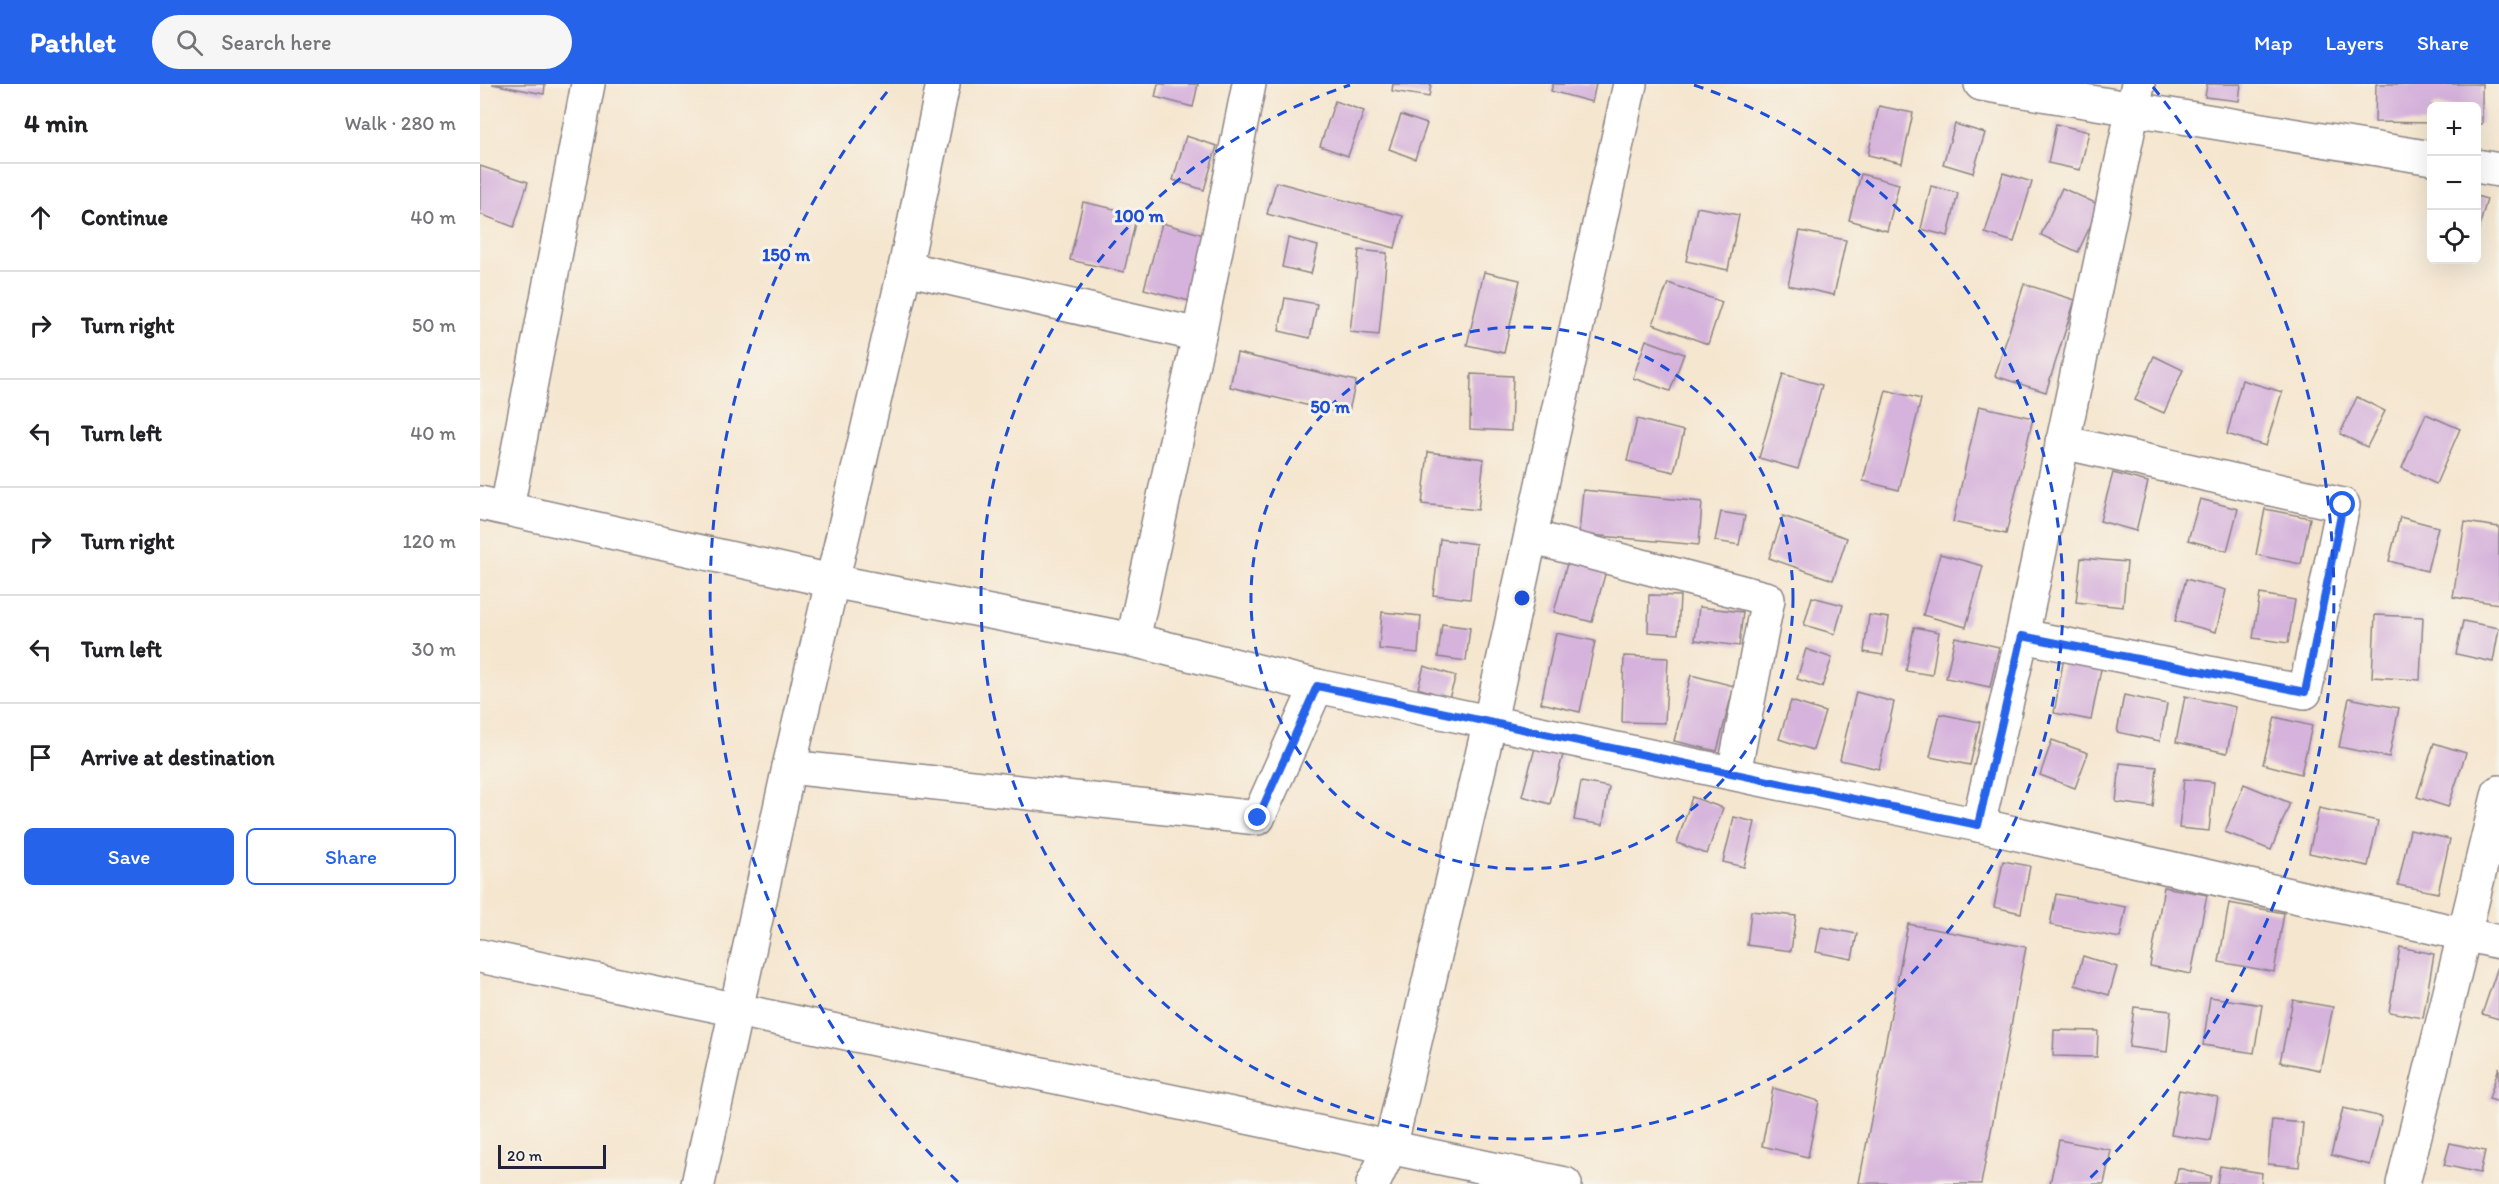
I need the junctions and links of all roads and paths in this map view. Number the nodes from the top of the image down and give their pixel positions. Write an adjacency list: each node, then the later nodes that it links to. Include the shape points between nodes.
1 (588, 84): 13 (street)
2 (943, 84): 10 (street)
3 (1249, 84): 11 (street)
4 (1630, 84): 14 (street)
5 (1981, 84): 6 (street)
6 (2135, 96): 7 (street); 12 (street)
7 (2427, 157)
8 (2481, 167): 9 (street)
9 (2499, 170)
10 (905, 268): 11 (street); 15 (street)
11 (1199, 335): 17 (street)
12 (2062, 442): 16 (street); 16 (street, via 2343,505 2305,692)
13 (494, 505): 15 (street)
14 (1531, 537): 19 (street); 21 (street, via 1768,599)
15 (832, 581): 17 (street); 20 (street)
16 (2022, 636): 23 (street)
17 (1133, 640): 18 (street)
18 (1317, 686): 19 (street); 20 (street, via 1258,818)
19 (1490, 721): 21 (street); 28 (street)
20 (789, 766): 27 (street)
21 (1734, 774): 23 (street)
22 (2499, 792): 24 (street)
23 (1978, 825): 24 (street)
24 (2464, 934): 25 (street); 32 (street)
25 (2499, 942)
26 (480, 956): 27 (street)
27 (737, 1011): 28 (street); 29 (street)
28 (1390, 1148): 30 (street); 31 (street)
29 (699, 1184)
30 (1373, 1184)
31 (1565, 1184)
32 (2403, 1184)

